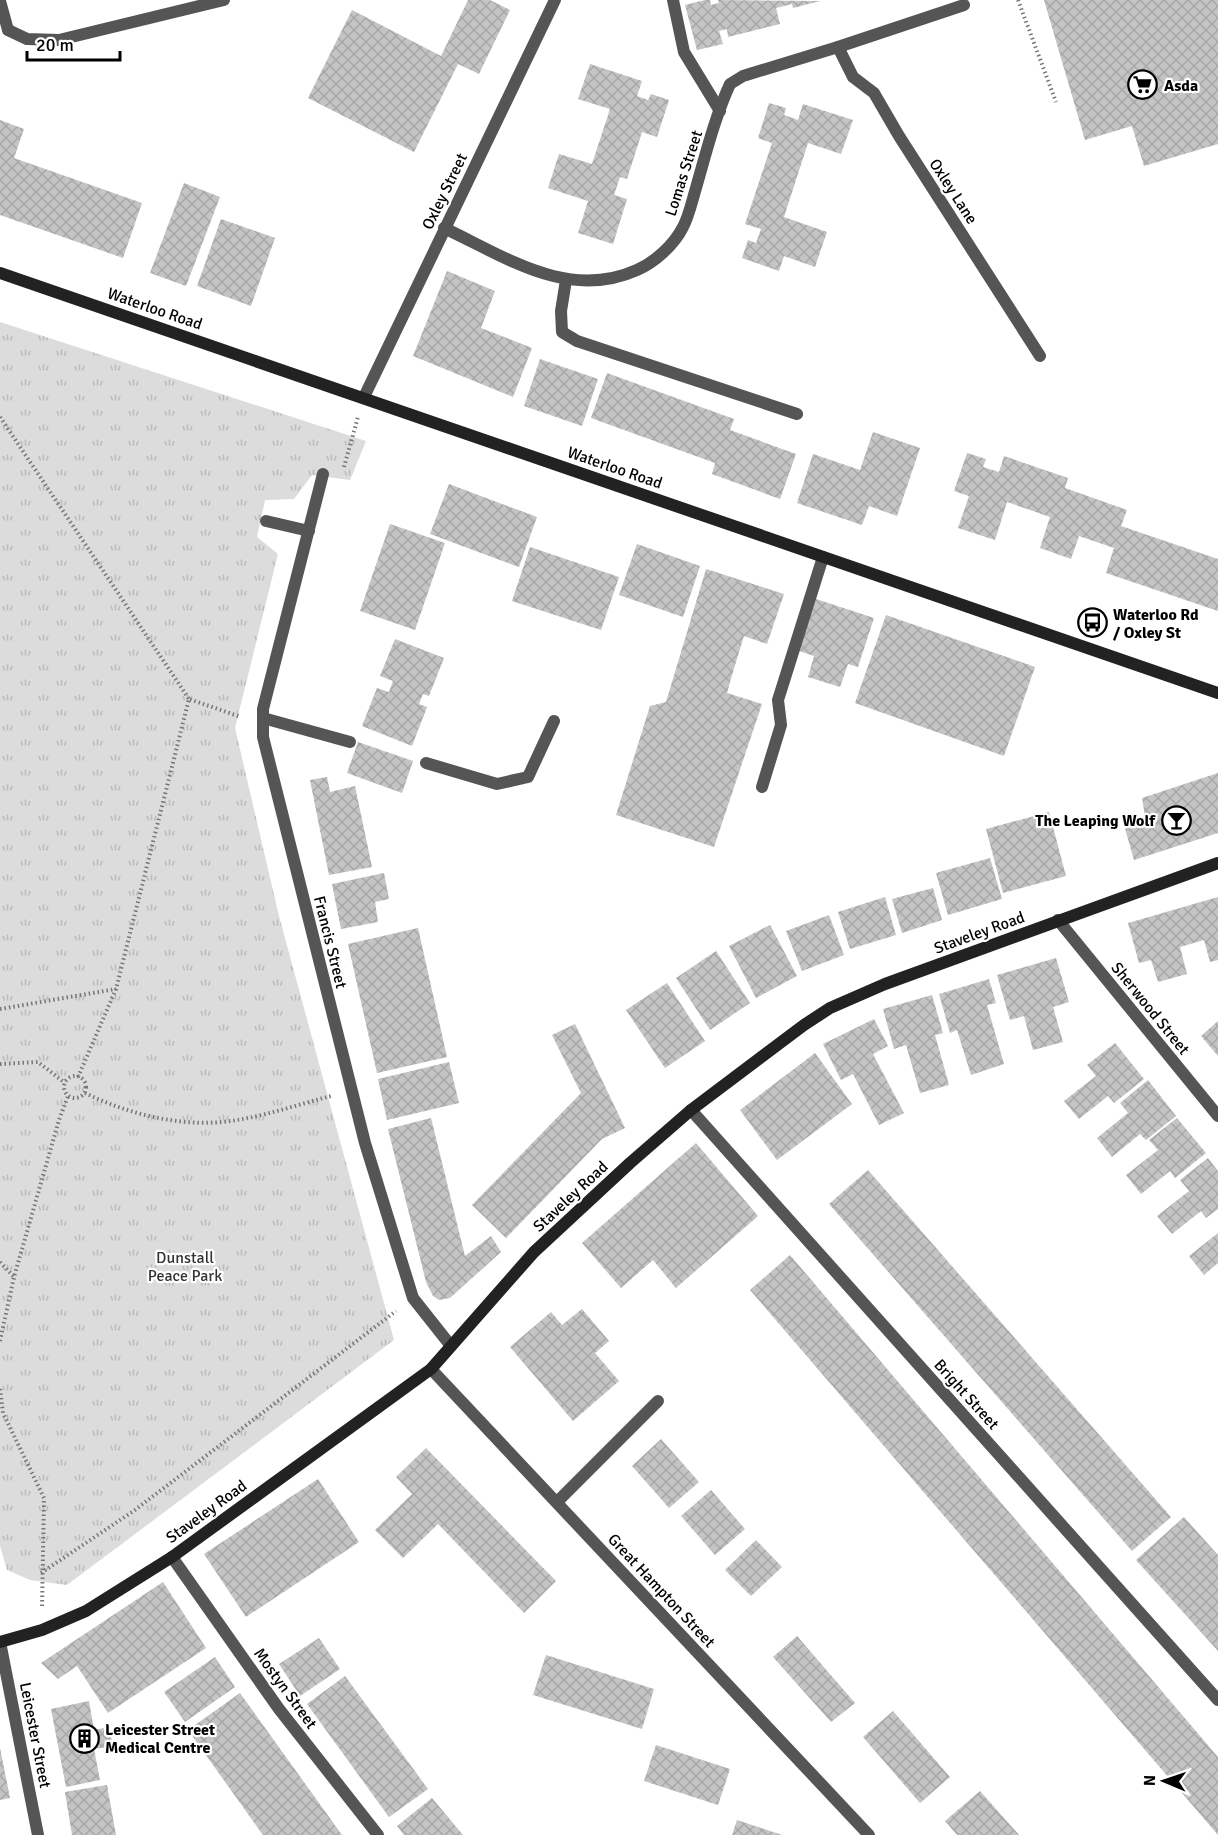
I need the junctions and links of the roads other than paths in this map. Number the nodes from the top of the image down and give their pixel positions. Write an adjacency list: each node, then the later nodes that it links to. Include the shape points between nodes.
1 (224, 0): 4 (street, via 59,40 27,39 8,30)
2 (555, 0): 8 (street, Oxley Street)
3 (673, 0): 7 (street, via 684,52)
4 (0, 1)
5 (964, 5): 6 (street, Lomas Street)
6 (838, 47): 7 (street, Lomas Street, via 743,76 730,84); 11 (street, Oxley Lane, via 853,77 874,93)
7 (720, 111): 10 (street, Lomas Street, via 683,227 667,250 645,267 619,279 589,283)
8 (444, 228): 10 (street, Lomas Street, via 538,273); 12 (street, Oxley Street)
9 (0, 273): 12 (street, Waterloo Road)
10 (566, 280): 13 (street, via 562,332 577,342)
11 (1040, 356)
12 (364, 397): 17 (street, Waterloo Road)
13 (797, 414)
14 (323, 474): 16 (street, Francis Street)
15 (266, 521): 16 (street)
16 (309, 531): 19 (street, Francis Street)
17 (823, 557): 18 (street, Waterloo Road); 23 (street, via 778,700 781,725)
18 (1218, 693)
19 (263, 721): 21 (street); 28 (street, Francis Street, via 267,761 365,1143 413,1298)
20 (554, 721): 22 (street, via 528,777 497,784)
21 (350, 742)
22 (426, 763)
23 (762, 788)
24 (1218, 862): 25 (street, Staveley Road)
25 (1058, 920): 26 (street, Staveley Road, via 830,1008); 27 (street, Sherwood Street)
26 (692, 1110): 28 (street, Staveley Road, via 534,1252); 34 (street, Bright Street)
27 (1218, 1116)
28 (451, 1346): 29 (street, Staveley Road)
29 (431, 1369): 31 (street, Great Hampton Street); 32 (street, Staveley Road)
30 (658, 1401): 31 (street)
31 (557, 1502): 37 (street, Great Hampton Street)
32 (172, 1557): 33 (street, Staveley Road, via 86,1611); 36 (street, Mostyn Street, via 279,1709)
33 (0, 1642): 35 (street, Leicester Street)
34 (1218, 1700)
35 (38, 1835)
36 (378, 1835)
37 (869, 1835)

